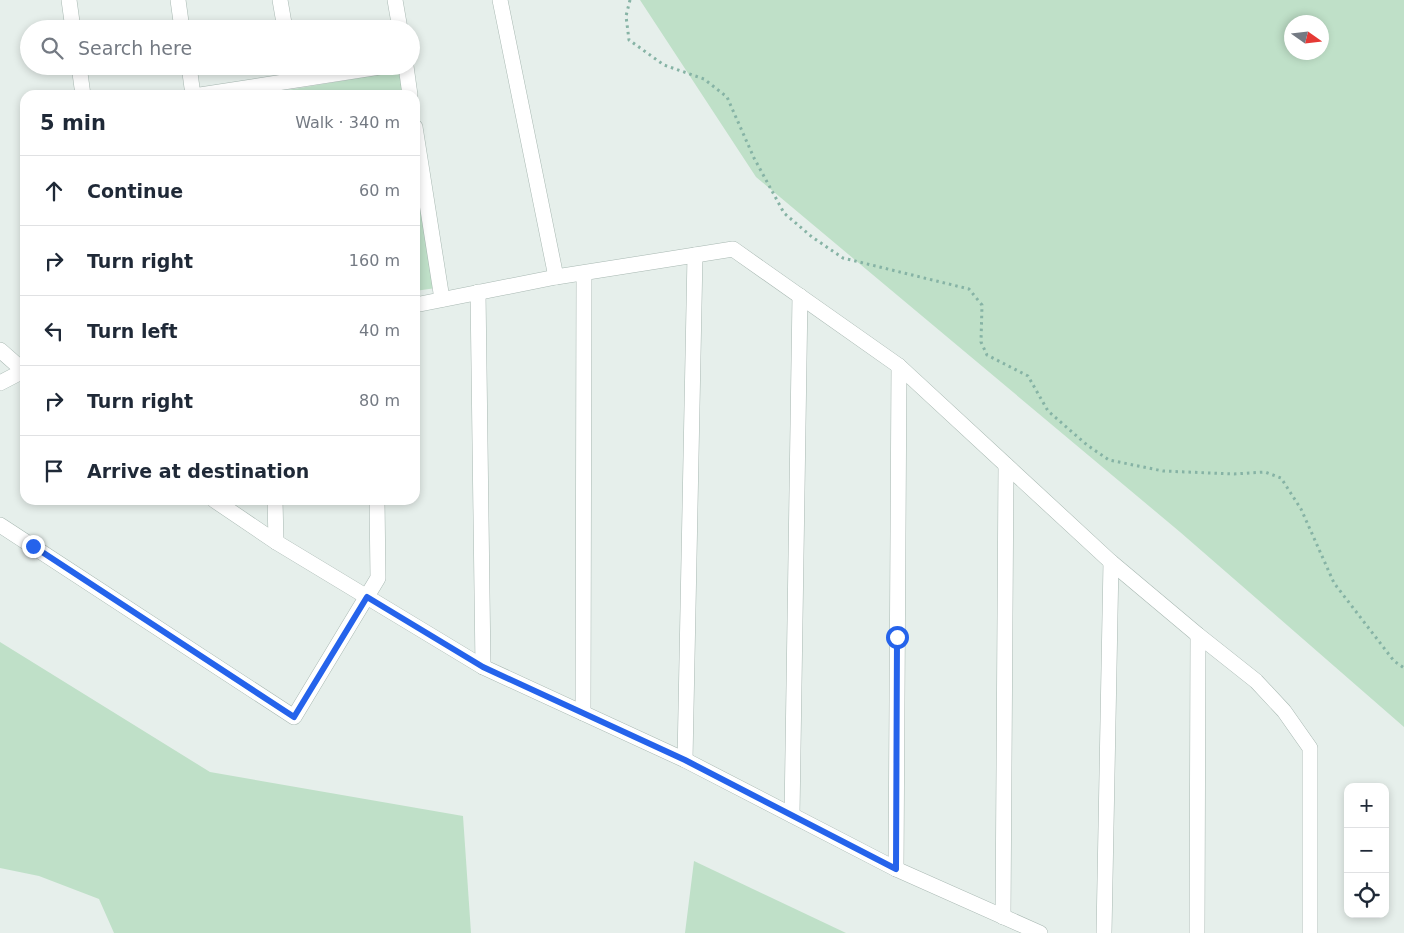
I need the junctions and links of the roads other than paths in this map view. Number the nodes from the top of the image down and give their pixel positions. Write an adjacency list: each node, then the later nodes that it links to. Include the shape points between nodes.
1 (69, 0): 6 (street)
2 (178, 0): 7 (street)
3 (280, 0): 8 (street)
4 (396, 0): 9 (street)
5 (500, 0): 21 (street)
6 (72, 20)
7 (181, 20)
8 (283, 20)
9 (399, 20)
10 (80, 75): 14 (street)
11 (190, 75): 15 (street)
12 (289, 75): 16 (street)
13 (407, 75): 17 (street)
14 (82, 90)
15 (192, 90)
16 (222, 90)
17 (409, 90)
18 (420, 159): 24 (street)
19 (695, 255): 20 (street); 23 (street, via 733,249); 42 (street)
20 (584, 273): 21 (street); 41 (street)
21 (556, 277): 22 (street)
22 (478, 292): 24 (street); 40 (street)
23 (800, 296): 27 (street); 43 (street)
24 (442, 300): 25 (street)
25 (420, 304)
26 (0, 350): 28 (street)
27 (899, 366): 31 (street); 44 (street)
28 (20, 368)
29 (20, 373): 30 (street)
30 (0, 383)
31 (1006, 465): 37 (street); 45 (street)
32 (221, 505): 36 (street)
33 (275, 505): 36 (street)
34 (377, 505): 38 (street, via 378,578)
35 (0, 525): 38 (street, via 294,717)
36 (276, 542): 38 (street)
37 (1111, 562): 39 (street); 47 (street)
38 (367, 597): 40 (street)
39 (1198, 635): 48 (street); 49 (street, via 1256,681 1284,711 1310,748)
40 (483, 667): 41 (street)
41 (583, 713): 42 (street)
42 (685, 760): 43 (street)
43 (792, 815): 44 (street)
44 (896, 869): 45 (street)
45 (1003, 917): 46 (street)
46 (1040, 933)
47 (1104, 933)
48 (1197, 933)
49 (1310, 933)

